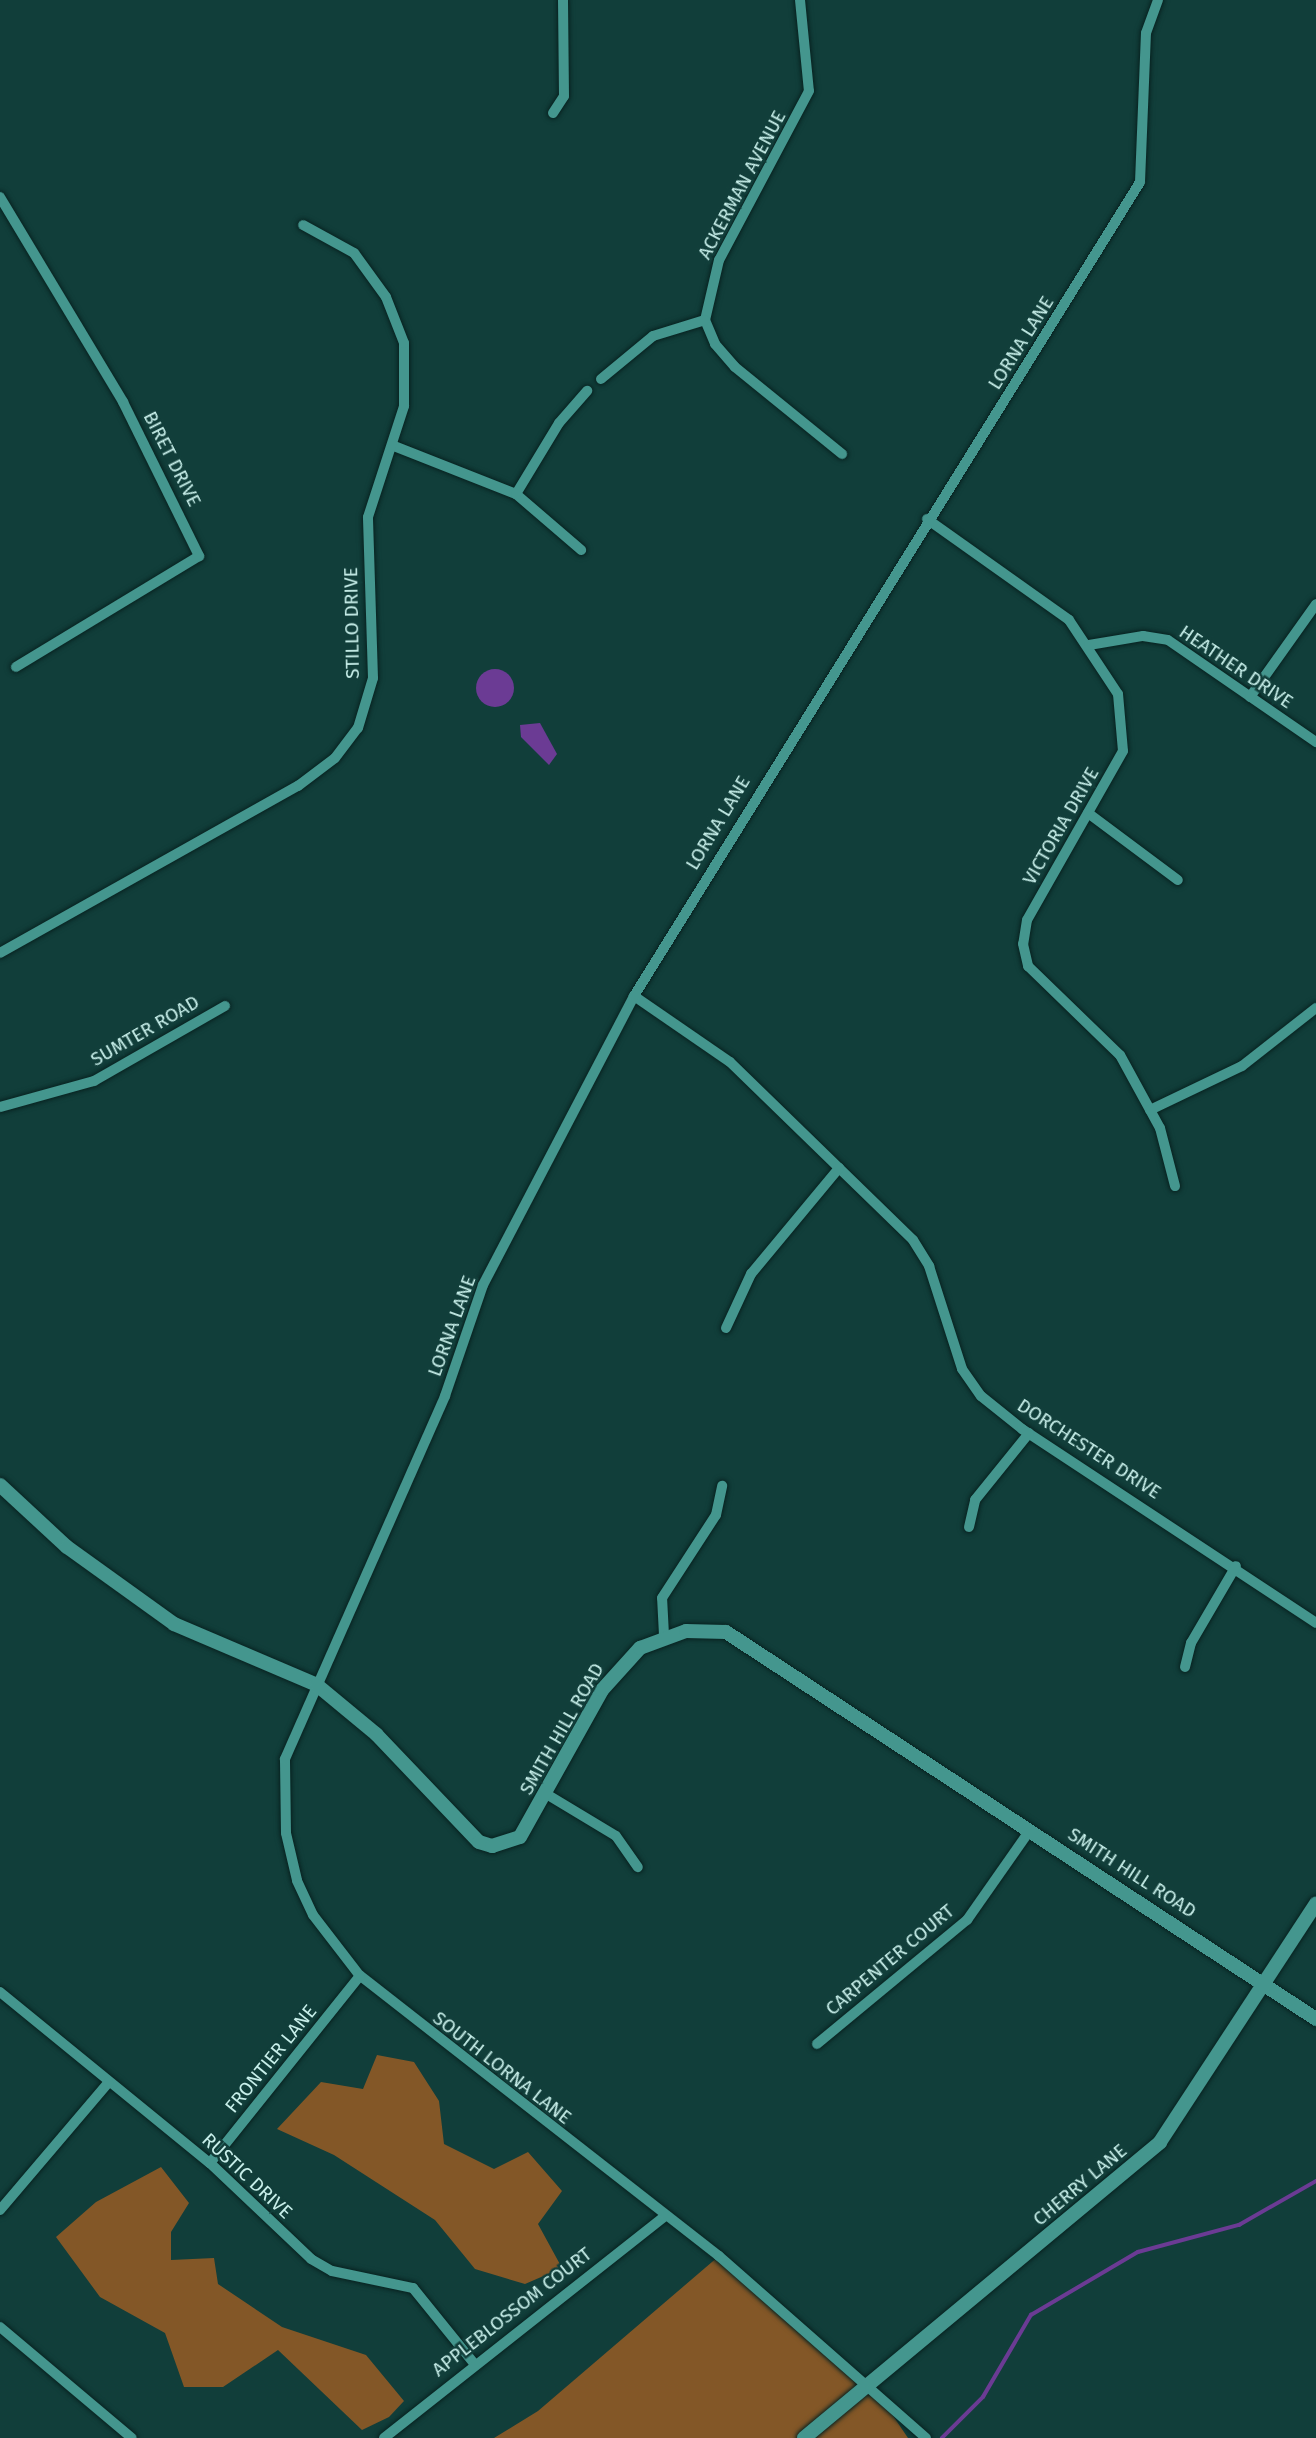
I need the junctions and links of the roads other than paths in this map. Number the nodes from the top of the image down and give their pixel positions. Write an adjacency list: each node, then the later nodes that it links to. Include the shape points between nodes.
1 (563, 0): 4 (street, via 564,96)
2 (800, 0): 7 (street, ACKERMAN AVENUE, via 809,90 719,260)
3 (1158, 0): 13 (street, LORNA LANE, via 1146,33 1140,182)
4 (553, 113)
5 (0, 197): 17 (street, BIRET DRIVE, via 124,402 199,556)
6 (303, 225): 10 (street, STILLO DRIVE, via 354,253 386,297 404,342 407,375)
7 (705, 320): 8 (street, via 653,336); 11 (street, via 715,344 735,367)
8 (601, 379)
9 (587, 391): 12 (street, via 559,423)
10 (394, 446): 12 (street); 22 (street, STILLO DRIVE, via 368,517 373,678 358,727 335,758 298,786)
11 (842, 454)
12 (516, 494): 14 (street)
13 (927, 519): 16 (street, VICTORIA DRIVE, via 1069,620); 23 (street, LORNA LANE)
14 (581, 550)
15 (1316, 604): 18 (street)
16 (1089, 645): 18 (street, HEATHER DRIVE, via 1143,636 1168,640); 20 (street, VICTORIA DRIVE, via 1125,716 1123,751)
17 (16, 667)
18 (1250, 697): 19 (street, HEATHER DRIVE)
19 (1316, 742)
20 (1088, 813): 21 (street); 27 (street, VICTORIA DRIVE, via 1027,920 1028,966 1120,1055)
21 (1178, 880)
22 (0, 953)
23 (634, 996): 28 (street, DORCHESTER DRIVE, via 730,1062); 39 (street, LORNA LANE, via 483,1285 445,1396)
24 (225, 1006): 26 (street, SUMTER ROAD, via 94,1081)
25 (1316, 1008): 27 (street, via 1242,1066)
26 (0, 1107)
27 (1150, 1110): 29 (street, VICTORIA DRIVE)
28 (839, 1168): 30 (street, via 751,1274); 31 (street, DORCHESTER DRIVE, via 913,1240 929,1266 962,1369 981,1396)
29 (1175, 1186)
30 (726, 1328)
31 (1028, 1433): 34 (street, via 975,1500); 35 (street, DORCHESTER DRIVE)
32 (0, 1485): 39 (street, SMITH HILL ROAD, via 67,1547 174,1624)
33 (722, 1486): 37 (street, via 716,1515 662,1598)
34 (969, 1527)
35 (1237, 1566): 36 (street, DORCHESTER DRIVE); 38 (street, via 1191,1643)
36 (1316, 1623)
37 (664, 1635): 40 (street, SMITH HILL ROAD, via 614,1673); 41 (street, SMITH HILL ROAD, via 726,1632)
38 (1185, 1667)
39 (317, 1685): 40 (street, SMITH HILL ROAD, via 376,1734 479,1842 492,1846 520,1837); 44 (street, SOUTH LORNA LANE, via 285,1759 286,1833 313,1915)
40 (548, 1795): 42 (street, via 616,1836)
41 (1030, 1830): 45 (street, SMITH HILL ROAD); 48 (street, CARPENTER COURT, via 967,1920)
42 (638, 1867)
43 (1316, 1904): 45 (street, CHERRY LANE)
44 (360, 1976): 50 (street, FRONTIER LANE); 52 (street, SOUTH LORNA LANE)
45 (1269, 1983): 47 (street, SMITH HILL ROAD); 55 (street, CHERRY LANE, via 1160,2142)
46 (0, 1992): 49 (street, RUSTIC DRIVE)
47 (1316, 2019)
48 (817, 2044)
49 (108, 2083): 50 (street, RUSTIC DRIVE); 51 (street)
50 (210, 2163): 54 (street, RUSTIC DRIVE, via 311,2259 332,2271 413,2288)
51 (0, 2210)
52 (664, 2217): 54 (street, APPLEBLOSSOM COURT); 55 (street, SOUTH LORNA LANE)
53 (0, 2328): 56 (street)
54 (473, 2362): 57 (street, APPLEBLOSSOM COURT)
55 (873, 2385): 58 (street, CHERRY LANE); 59 (street, SOUTH LORNA LANE)
56 (132, 2438)
57 (384, 2438)
58 (804, 2438)
59 (926, 2438)

